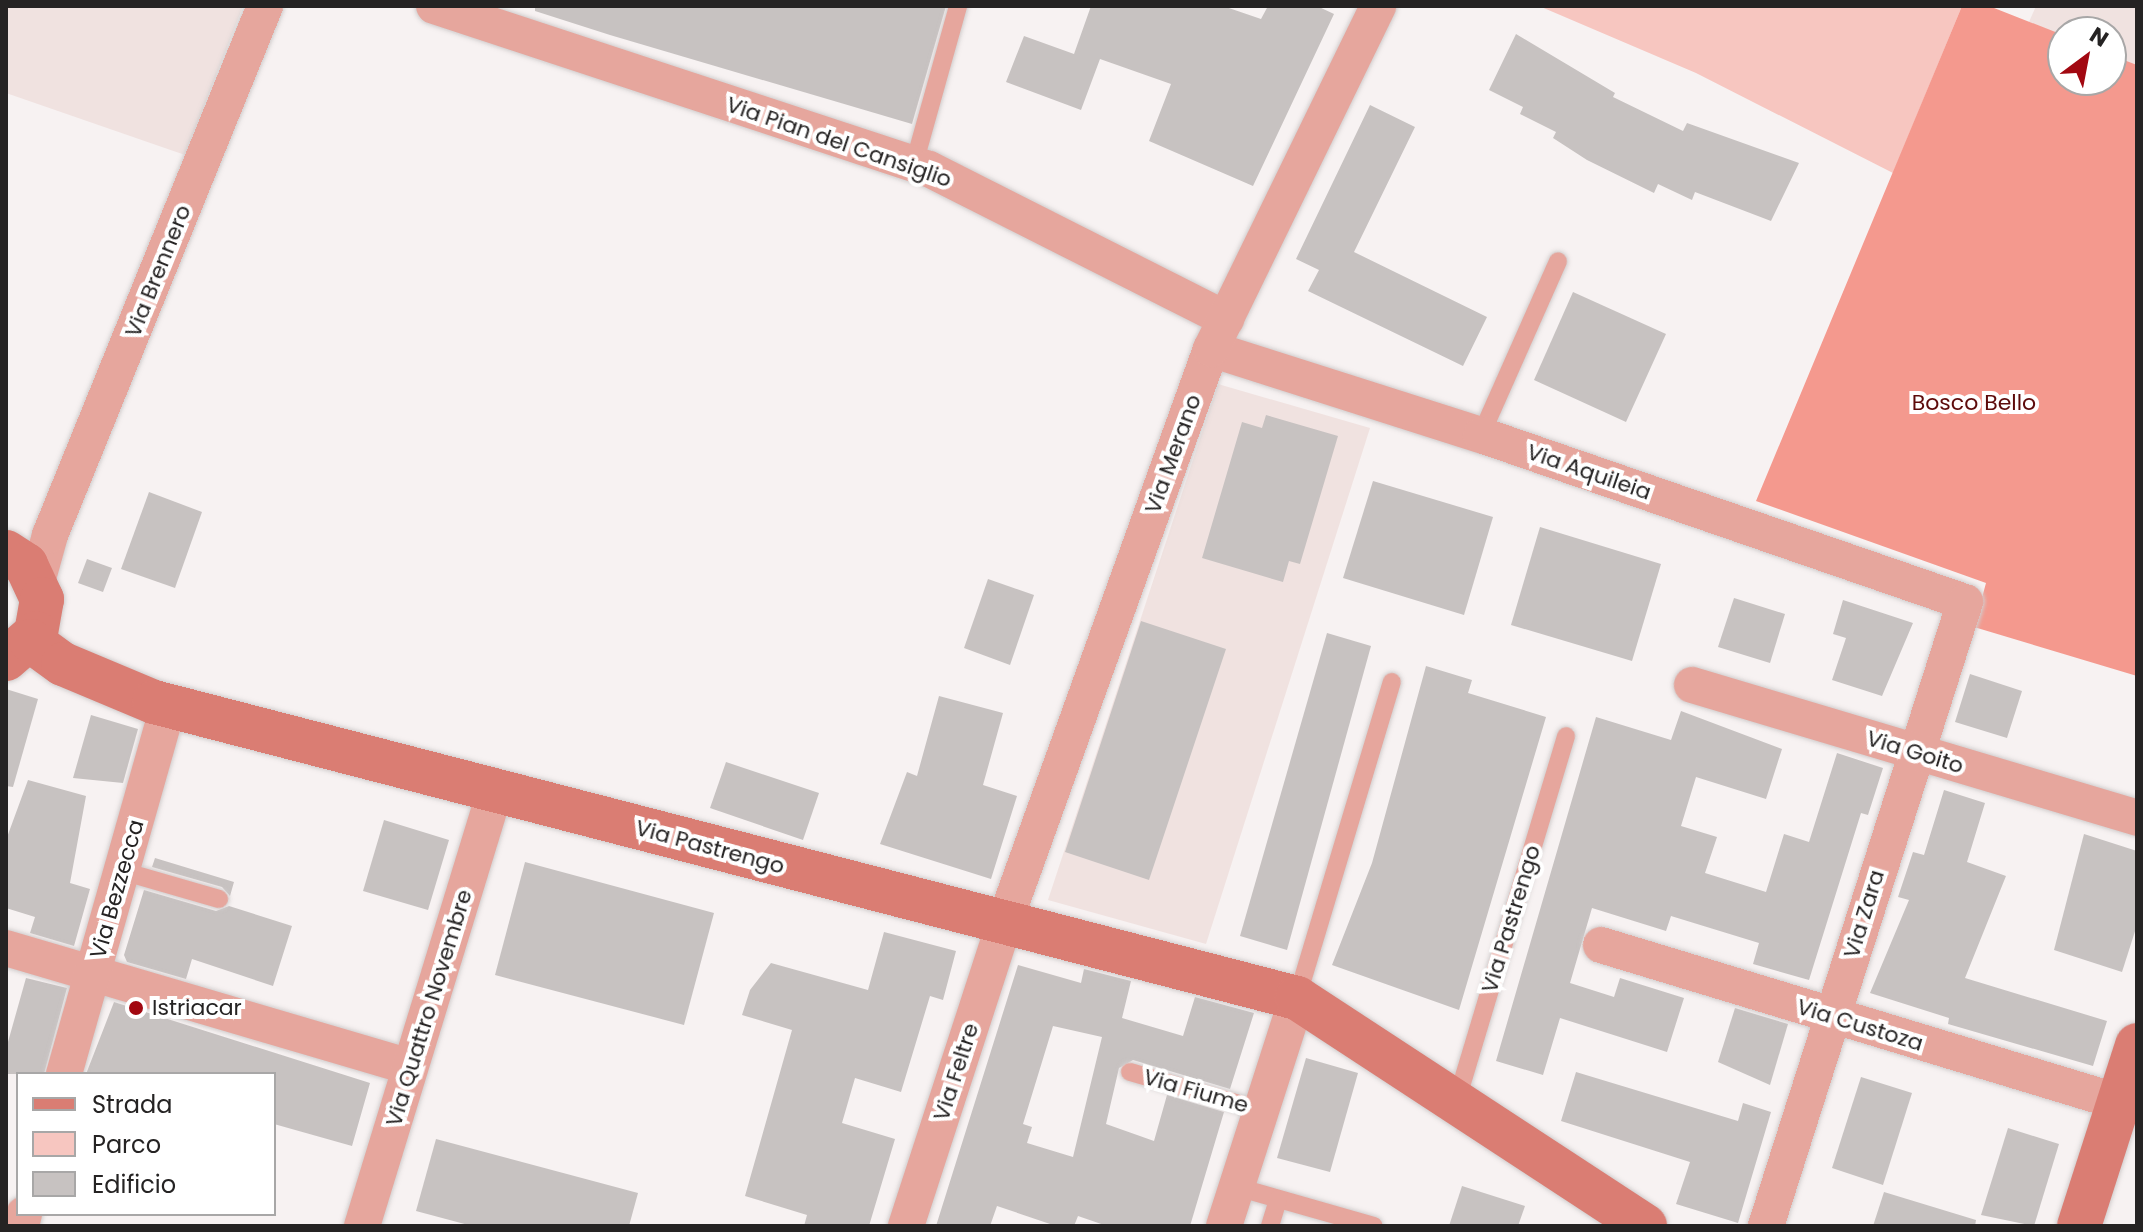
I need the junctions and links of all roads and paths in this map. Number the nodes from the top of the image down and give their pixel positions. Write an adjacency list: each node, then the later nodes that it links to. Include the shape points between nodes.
1 (265, 6): 9 (street, Via Brennero)
2 (434, 6): 5 (street, Via Pian del Cansiglio)
3 (958, 6): 5 (lane)
4 (1377, 6): 7 (street, Via Merano)
5 (914, 164): 7 (street, Via Pian del Cansiglio)
6 (1558, 261): 8 (lane)
7 (1218, 334): 8 (street, Via Aquileia); 24 (street, Via Merano)
8 (1481, 435): 13 (street, Via Aquileia)
9 (50, 535): 10 (street); 12 (street, Via Brennero)
10 (6, 544)
11 (6, 552): 12 (street)
12 (37, 582): 14 (street, via 41,620)
13 (1965, 602): 19 (street, Via Zara)
14 (14, 655): 17 (street, Via Pastrengo)
15 (1392, 682): 28 (lane)
16 (1692, 685): 19 (street, Via Goito)
17 (169, 704): 20 (street, Via Pastrengo); 22 (street, Via Bezzecca)
18 (1566, 736): 35 (lane, Via Pastrengo)
19 (1915, 752): 21 (street, Via Goito); 29 (street, Via Zara)
20 (495, 791): 24 (street, Via Pastrengo); 31 (street, Via Quattro Novembre)
21 (2137, 818)
22 (122, 871): 23 (lane); 27 (street, Via Bezzecca)
23 (219, 899)
24 (1006, 918): 28 (street, Via Pastrengo); 40 (street, Via Feltre)
25 (1601, 945): 29 (street, Via Custoza)
26 (6, 948): 27 (street)
27 (93, 974): 31 (street); 32 (street, Via Bezzecca)
28 (1297, 998): 35 (street, Via Pastrengo); 36 (street, Via Fiume)
29 (1832, 1017): 34 (street, Via Custoza); 45 (street, Via Zara)
30 (2137, 1045): 34 (street)
31 (410, 1067): 39 (street, Via Quattro Novembre)
32 (65, 1072)
33 (1130, 1072): 36 (lane, Via Fiume)
34 (2119, 1102): 46 (street)
35 (1456, 1103): 44 (street, Via Pastrengo)
36 (1263, 1111): 37 (street, Via Fiume)
37 (1237, 1187): 38 (lane); 41 (street, Via Fiume)
38 (1278, 1199): 42 (lane); 43 (lane)
39 (362, 1226)
40 (906, 1226)
41 (1224, 1226)
42 (1270, 1226)
43 (1374, 1226)
44 (1645, 1226)
45 (1766, 1226)
46 (2079, 1226)

